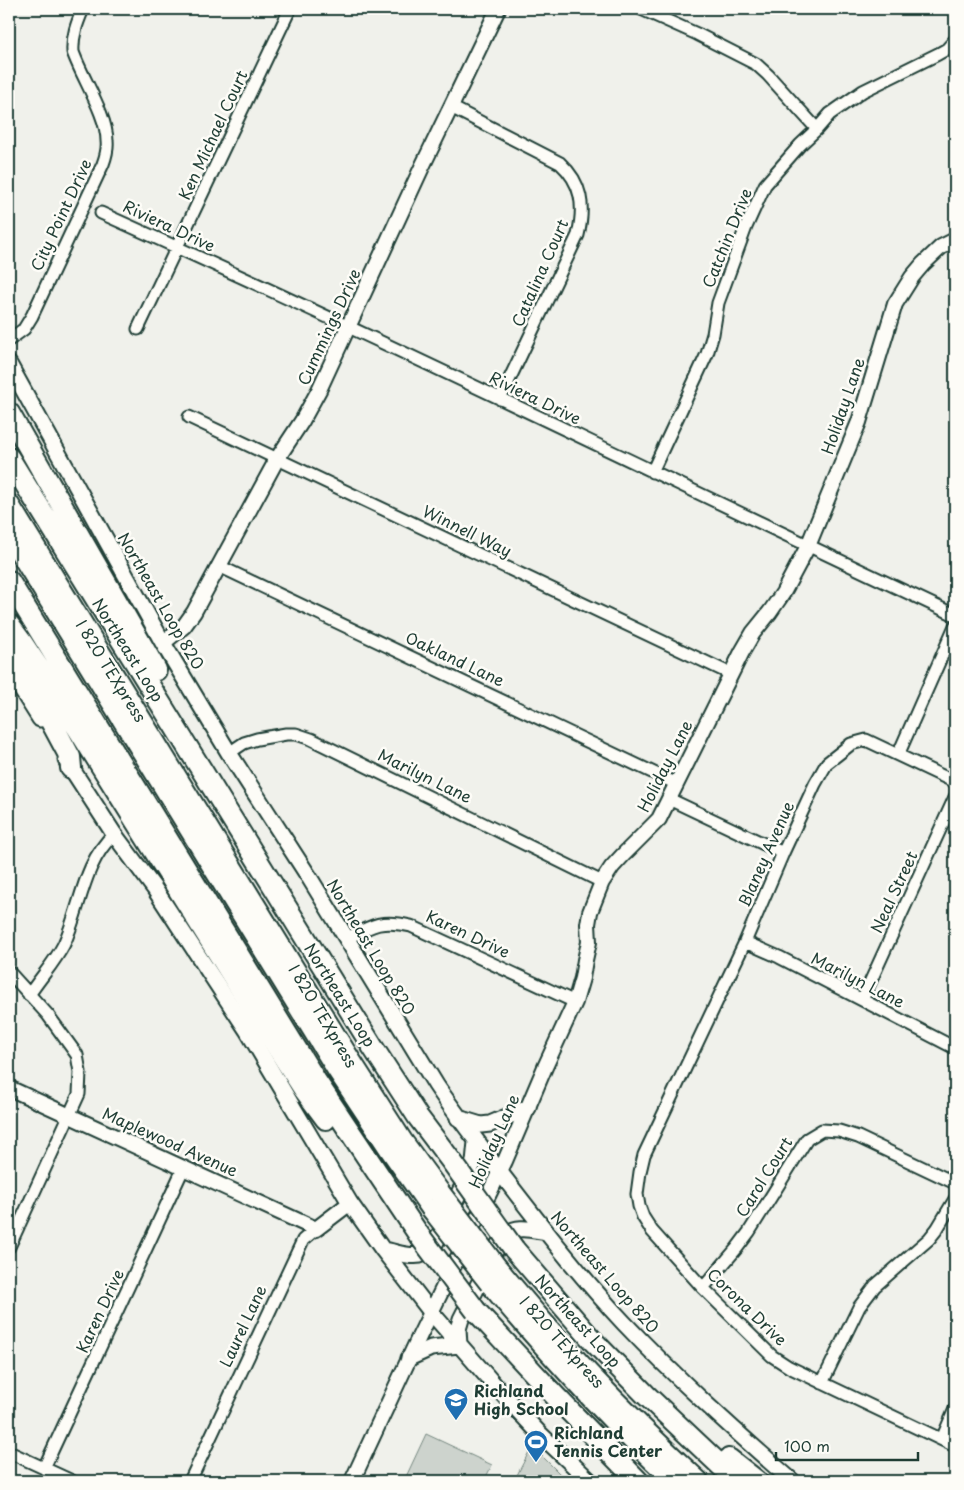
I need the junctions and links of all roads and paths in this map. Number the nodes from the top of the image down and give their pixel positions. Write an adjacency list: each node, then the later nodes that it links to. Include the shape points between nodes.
1 (83, 9): 13 (street, City Point Drive, via 72,43 73,52 103,120 108,139 107,152 32,316 24,329)
2 (290, 9): 10 (street, Ken Michael Court)
3 (498, 9): 6 (street, Cummings Drive)
4 (641, 9): 7 (street, via 756,64)
5 (955, 40): 7 (street, Catchin Drive, via 938,54 863,91 830,114)
6 (450, 107): 11 (street, Cummings Drive); 15 (street, Catalina Court, via 560,163 574,178 579,190 582,209 578,235)
7 (817, 129): 20 (street, Catchin Drive, via 765,185 718,303 707,354)
8 (101, 213): 10 (street, Riviera Drive)
9 (955, 240): 23 (street, Holiday Lane, via 941,247 923,264 895,304 859,422)
10 (178, 247): 11 (street, Riviera Drive); 12 (street, Ken Michael Court)
11 (349, 327): 15 (street, Riviera Drive); 19 (street, Cummings Drive, via 306,414)
12 (138, 329)
13 (9, 340)
14 (9, 364): 30 (main road, Northeast Loop 820)
15 (500, 399): 20 (street, Riviera Drive)
16 (9, 413): 33 (highway, via 165,686)
17 (189, 417): 19 (street, Winnell Way)
18 (9, 458): 33 (highway, Northeast Loop)
19 (278, 459): 24 (street, Cummings Drive); 32 (street, Winnell Way)
20 (652, 472): 23 (street, Riviera Drive)
21 (9, 505): 61 (highway, I 820 TEXpress)
22 (9, 534): 61 (highway, I 820 TEXpress, via 337,1069 390,1150)
23 (808, 546): 26 (street, Riviera Drive); 32 (street, Holiday Lane, via 783,593 753,633)
24 (219, 566): 30 (street, Cummings Drive, via 184,626); 38 (street, Oakland Lane)
25 (9, 581): 65 (highway, via 316,1081)
26 (955, 615)
27 (9, 626): 65 (highway, via 55,692 304,1088 407,1230)
28 (955, 626): 35 (street)
29 (9, 643): 36 (highway, via 70,757)
30 (163, 643): 34 (main road, Northeast Loop 820)
31 (9, 670): 36 (main road)
32 (731, 674): 38 (street, Holiday Lane)
33 (170, 716): 74 (highway, Northeast Loop, bridge, via 418,1117 514,1249)
34 (229, 753): 43 (street, Marilyn Lane, via 257,739 286,734 311,738); 44 (main road, Northeast Loop 820)
35 (898, 755): 37 (street, Blaney Avenue); 42 (street, Blaney Avenue, via 866,740 851,744 827,763)
36 (71, 768): 41 (main road)
37 (955, 782)
38 (677, 784): 40 (street, Holiday Lane)
39 (955, 797): 48 (street, Neal Street)
40 (669, 799): 42 (street); 43 (street, Holiday Lane, via 659,819 612,867)
41 (114, 834): 47 (street, via 104,843 90,871 64,943); 62 (main road, via 154,888 247,1030)
42 (783, 854): 45 (street, Blaney Avenue)
43 (602, 882): 49 (street, Holiday Lane, via 590,912 586,960)
44 (346, 939): 49 (street, Karen Drive, via 377,923 395,922 412,926); 54 (main road, Northeast Loop 820)
45 (744, 942): 48 (street, Marilyn Lane); 56 (street, Blaney Avenue)
46 (9, 972): 47 (street)
47 (30, 994): 53 (street, via 77,1055 80,1094)
48 (862, 1000): 50 (street, Marilyn Lane)
49 (574, 1002): 52 (street, Holiday Lane)
50 (955, 1048)
51 (9, 1088): 53 (street, Maplewood Avenue)
52 (528, 1108): 54 (main road, via 490,1124 481,1125); 58 (street, Holiday Lane)
53 (69, 1116): 57 (street, Maplewood Avenue); 66 (street)
54 (458, 1118): 55 (main road, Northeast Loop 820)
55 (476, 1142): 58 (main road, Northeast Loop 820); 67 (main road, via 474,1162 433,1248 419,1256)
56 (643, 1161): 69 (street, Corona Drive, via 638,1194 643,1217)
57 (184, 1167): 63 (street, Maplewood Avenue); 79 (street, Karen Drive)
58 (500, 1172): 64 (main road, Northeast Loop 820); 70 (street, Holiday Lane)
59 (955, 1183): 69 (street, Carol Court, via 858,1137 839,1130 822,1130 807,1139 749,1232)
60 (955, 1200): 73 (street, via 929,1239 875,1286 859,1307)
61 (436, 1201): 68 (highway, I 820 TEXpress, bridge)
62 (350, 1203): 63 (street, Laurel Lane); 67 (main road)
63 (316, 1229): 81 (street, Laurel Lane, via 303,1240)
64 (546, 1232): 71 (main road, via 519,1228 503,1236 461,1320); 89 (main road, Northeast Loop 820, via 582,1276 695,1395)
65 (419, 1235): 84 (highway, bridge, via 476,1311)
66 (9, 1247)
67 (383, 1250): 70 (main road)
68 (493, 1275): 85 (highway, I 820 TEXpress, via 533,1335 577,1384); 86 (highway, I 820 TEXpress, via 647,1434)
69 (703, 1288): 73 (street, Corona Drive, via 772,1356)
70 (431, 1312): 71 (main road); 72 (street, Holiday Lane)
71 (459, 1345): 72 (main road, via 431,1348); 83 (main road, via 541,1436)
72 (409, 1358): 82 (street, Holiday Lane)
73 (822, 1382): 76 (street, Corona Drive)
74 (646, 1395): 87 (highway, Northeast Loop); 88 (highway, via 675,1406)
75 (955, 1409): 76 (street)
76 (942, 1439): 77 (street, Corona Drive)
77 (955, 1446)
78 (9, 1452): 79 (street)
79 (44, 1468): 80 (street)
80 (72, 1481)
81 (190, 1481)
82 (352, 1481)
83 (590, 1481)
84 (638, 1481)
85 (675, 1481)
86 (698, 1481)
87 (737, 1481)
88 (757, 1481)
89 (792, 1481)

